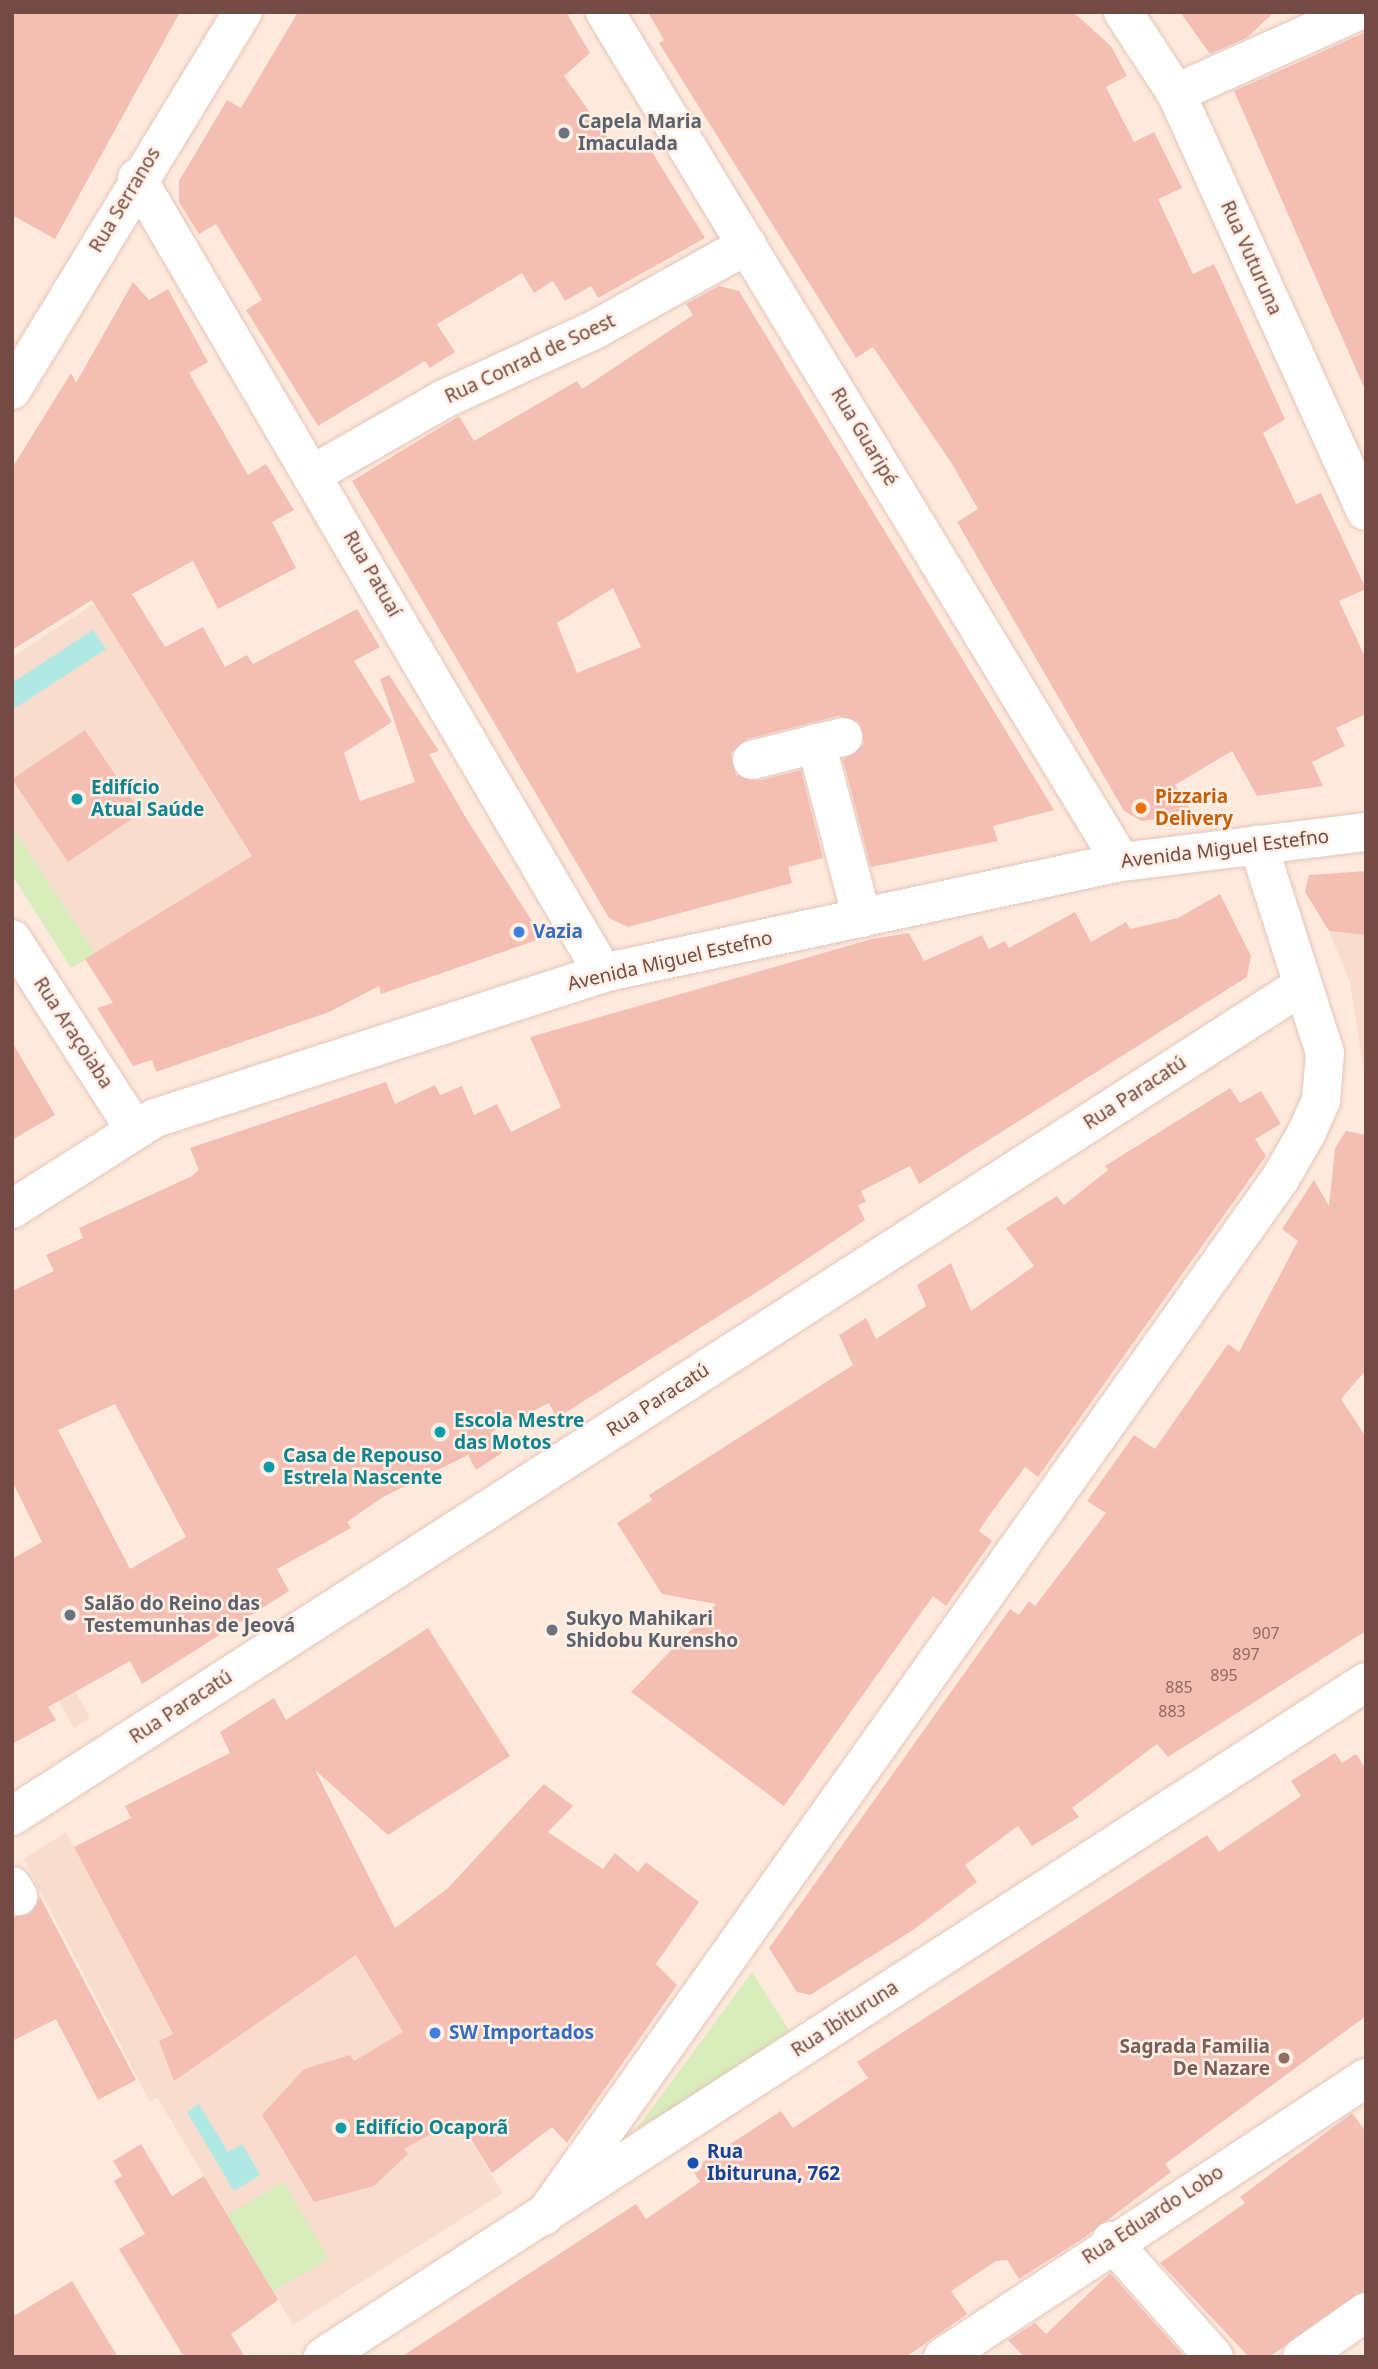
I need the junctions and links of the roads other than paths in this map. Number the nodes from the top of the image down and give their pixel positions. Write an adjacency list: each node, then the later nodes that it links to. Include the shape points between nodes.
1 (243, 12): 6 (street, Rua Serranos)
2 (605, 12): 7 (street, Rua Guaripé)
3 (1123, 12): 5 (street, Rua Vuturuna)
4 (1356, 12): 5 (street)
5 (1176, 93): 10 (street, Rua Vuturuna)
6 (137, 178): 8 (street, Rua Serranos); 9 (street, Rua Patuaí)
7 (747, 245): 9 (street, Rua Conrad de Soest, via 596,329 444,399); 14 (street, Rua Guaripé)
8 (12, 390)
9 (313, 474): 17 (street, Rua Patuaí)
10 (1366, 511)
11 (752, 760): 15 (street, via 830,740)
12 (1366, 832): 13 (street, Avenida Miguel Estefno)
13 (1258, 844): 14 (street, Avenida Miguel Estefno); 18 (street)
14 (1121, 862): 15 (street, Avenida Miguel Estefno)
15 (862, 918): 17 (street, Avenida Miguel Estefno)
16 (12, 939): 19 (street, Rua Araçoiaba)
17 (603, 973): 19 (street, Avenida Miguel Estefno)
18 (1303, 985): 22 (street, Rua Paracatú); 24 (street, via 1325,1053 1321,1100 1280,1180)
19 (133, 1127): 20 (street, Avenida Miguel Estefno)
20 (12, 1209)
21 (1366, 1682): 24 (street, Rua Ibituruna)
22 (12, 1816)
23 (1366, 2078): 25 (street, Rua Eduardo Lobo)
24 (544, 2216): 27 (street, Rua Ibituruna)
25 (1111, 2241): 28 (street, Rua Eduardo Lobo); 29 (street)
26 (1366, 2312): 30 (street)
27 (323, 2357)
28 (943, 2357)
29 (1214, 2357)
30 (1302, 2357)

